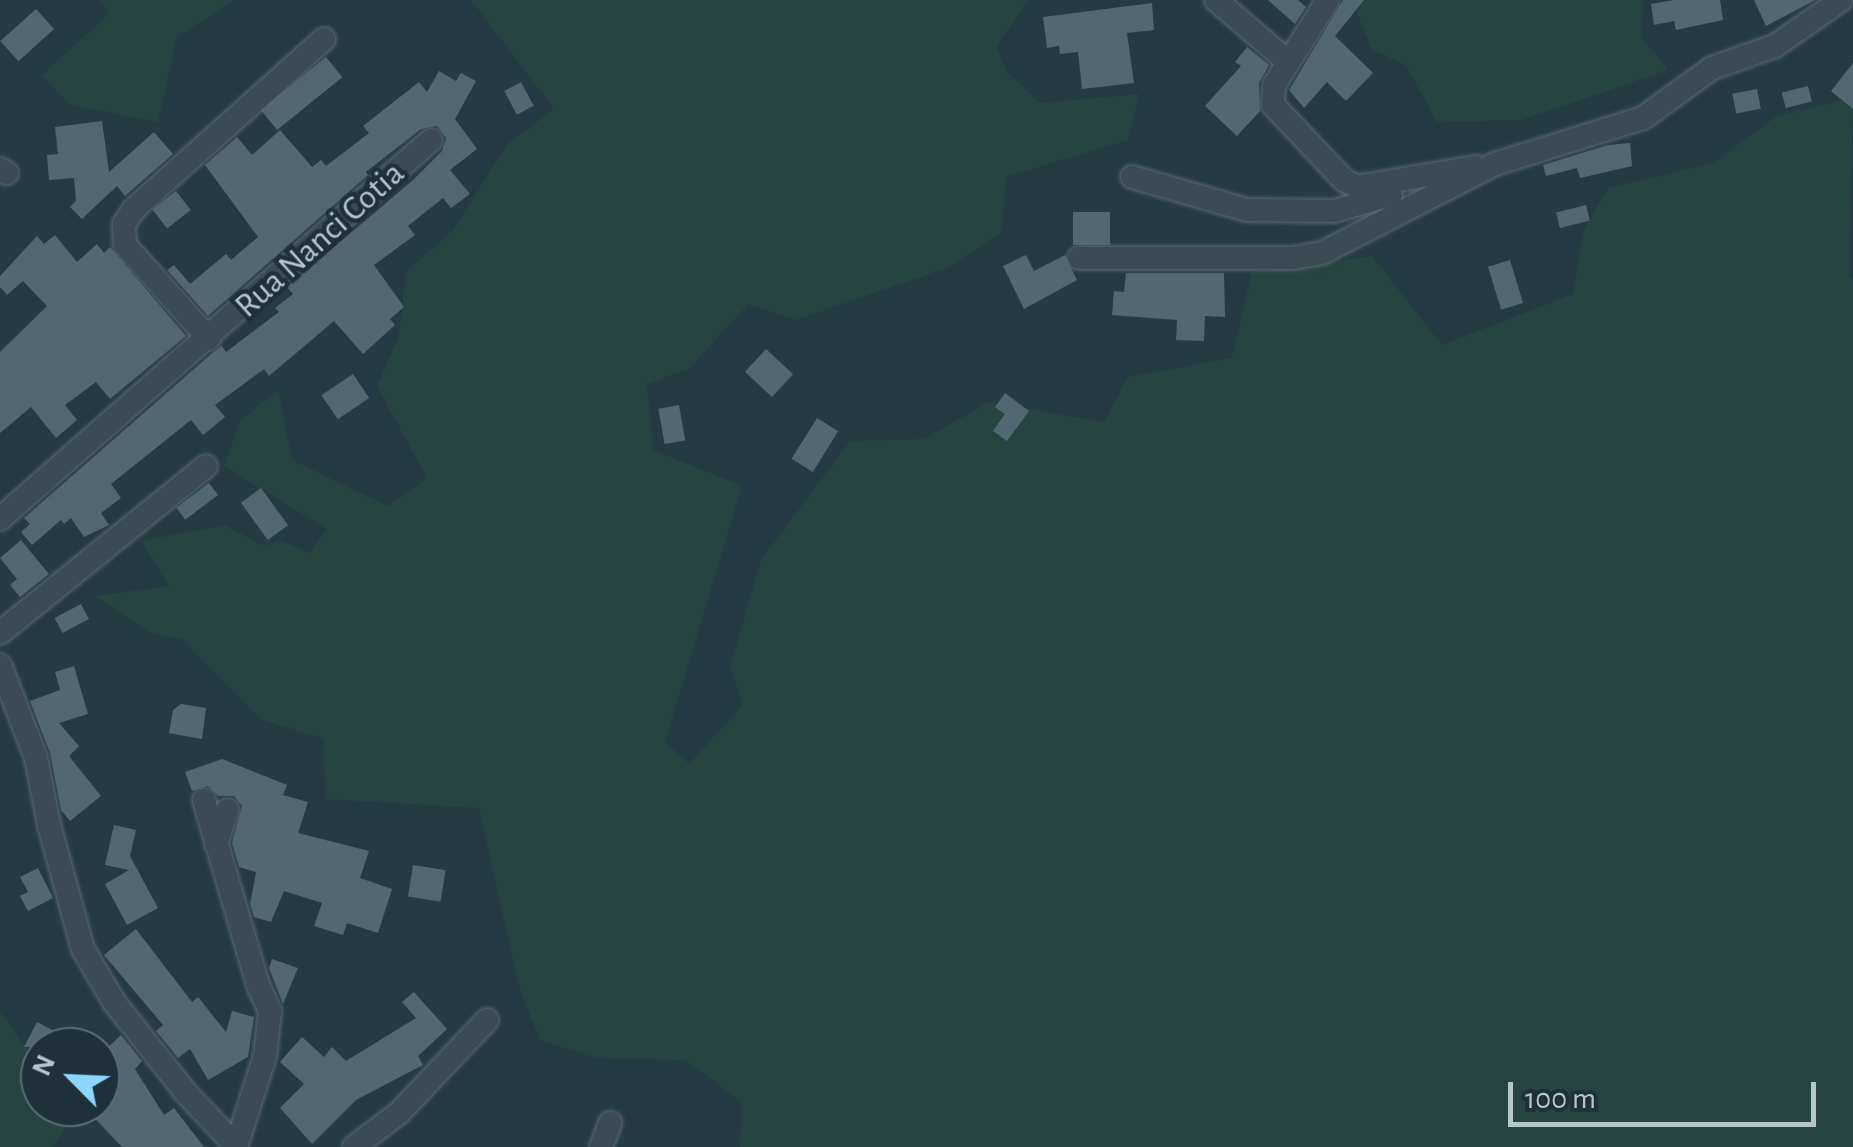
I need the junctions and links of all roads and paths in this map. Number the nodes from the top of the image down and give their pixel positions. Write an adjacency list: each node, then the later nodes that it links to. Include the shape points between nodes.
1 (1216, 0): 5 (street)
2 (1328, 0): 5 (street)
3 (1841, 0): 7 (street, via 1775,46 1712,68 1643,118)
4 (324, 39): 11 (street, Rua Nanci Cotia, via 134,208 121,232 125,245)
5 (1287, 61): 8 (street, via 1271,92 1273,105 1344,180 1364,187)
6 (431, 140): 11 (street, Rua Nanci Cotia)
7 (1494, 164): 8 (street); 10 (street, via 1308,257)
8 (1429, 175): 9 (street, via 1386,198 1334,210 1247,210)
9 (1132, 177)
10 (1079, 258)
11 (209, 340): 13 (street, Rua Nanci Cotia)
12 (206, 466): 14 (street)
13 (0, 519)
14 (0, 633)
15 (0, 665): 21 (street, via 36,758 83,949 134,1028)
16 (204, 800): 18 (street)
17 (228, 810): 18 (street)
18 (216, 844): 21 (street, via 270,1024)
19 (487, 1020): 22 (street, via 399,1113)
20 (610, 1123): 23 (street)
21 (236, 1147)
22 (354, 1147)
23 (602, 1147)

